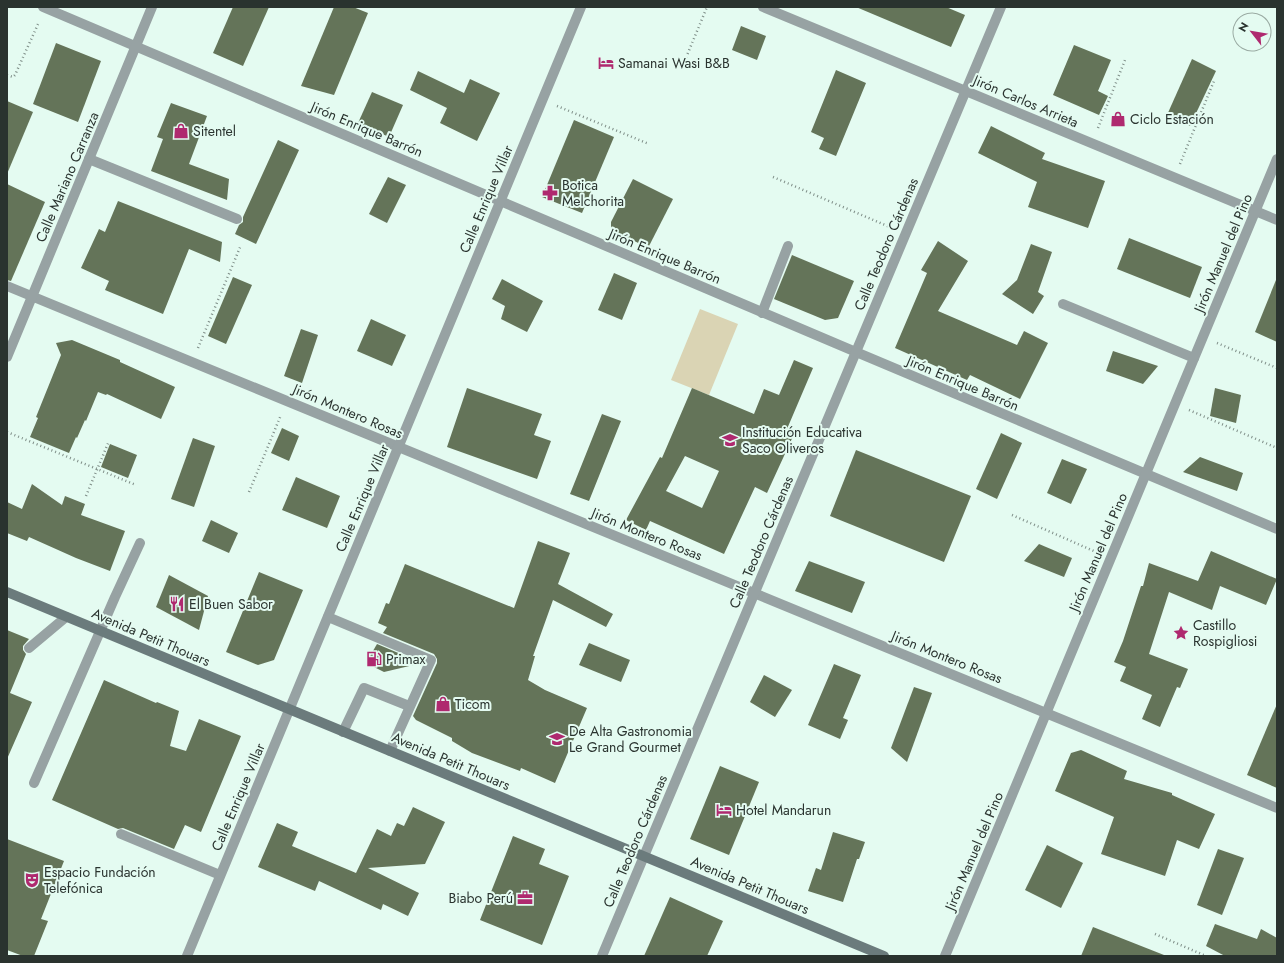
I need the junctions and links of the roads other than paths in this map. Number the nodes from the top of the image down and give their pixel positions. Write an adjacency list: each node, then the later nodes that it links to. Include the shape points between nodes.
1 (44, 7): 6 (street, Jirón Enrique Barrón)
2 (152, 7): 6 (street, Calle Mariano Carranza)
3 (582, 7): 10 (street, Calle Enrique Villar)
4 (763, 7): 7 (street, Jirón Carlos Arrieta)
5 (1001, 7): 7 (street, Calle Teodoro Cárdenas)
6 (136, 46): 8 (street, Calle Mariano Carranza); 10 (street, Jirón Enrique Barrón)
7 (966, 91): 11 (street, Jirón Carlos Arrieta); 19 (street, Calle Teodoro Cárdenas)
8 (90, 159): 12 (street); 16 (street, Calle Mariano Carranza)
9 (1277, 159): 11 (street, Jirón Manuel del Pino)
10 (501, 202): 18 (street, Jirón Enrique Barrón); 22 (street, Calle Enrique Villar)
11 (1255, 211): 13 (street, Jirón Carlos Arrieta); 21 (street, Jirón Manuel del Pino)
12 (237, 219)
13 (1277, 220)
14 (788, 246): 18 (street)
15 (7, 286): 16 (street, Jirón Montero Rosas)
16 (32, 296): 20 (street, Calle Mariano Carranza); 22 (street, Jirón Montero Rosas)
17 (1063, 304): 21 (street)
18 (762, 313): 19 (street, Jirón Enrique Barrón)
19 (856, 352): 23 (street, Jirón Enrique Barrón); 27 (street, Calle Teodoro Cárdenas)
20 (7, 357)
21 (1194, 358): 23 (street, Jirón Manuel del Pino)
22 (398, 447): 27 (street, Jirón Montero Rosas); 29 (street, Calle Enrique Villar)
23 (1146, 474): 24 (street, Jirón Enrique Barrón); 34 (street, Jirón Manuel del Pino)
24 (1277, 529)
25 (140, 543): 30 (street)
26 (7, 592): 28 (main road, Avenida Petit Thouars)
27 (755, 593): 34 (street, Jirón Montero Rosas); 40 (street, Calle Teodoro Cárdenas)
28 (66, 617): 30 (main road, Avenida Petit Thouars); 31 (street)
29 (328, 617): 32 (street, via 431,660); 33 (street, Calle Enrique Villar)
30 (100, 631): 33 (main road, Avenida Petit Thouars); 37 (street)
31 (29, 648)
32 (409, 706): 35 (street, via 364,688); 36 (street)
33 (290, 709): 35 (main road, Avenida Petit Thouars); 41 (street, Calle Enrique Villar)
34 (1046, 713): 38 (street, Jirón Montero Rosas); 45 (street, Jirón Manuel del Pino)
35 (343, 732): 36 (main road, Avenida Petit Thouars)
36 (390, 751): 40 (main road, Avenida Petit Thouars)
37 (34, 783)
38 (1277, 808)
39 (121, 834): 41 (street)
40 (644, 856): 43 (street, Calle Teodoro Cárdenas); 44 (main road, Avenida Petit Thouars)
41 (220, 875): 42 (street, Calle Enrique Villar)
42 (187, 956)
43 (602, 956)
44 (884, 956)
45 (945, 956)

